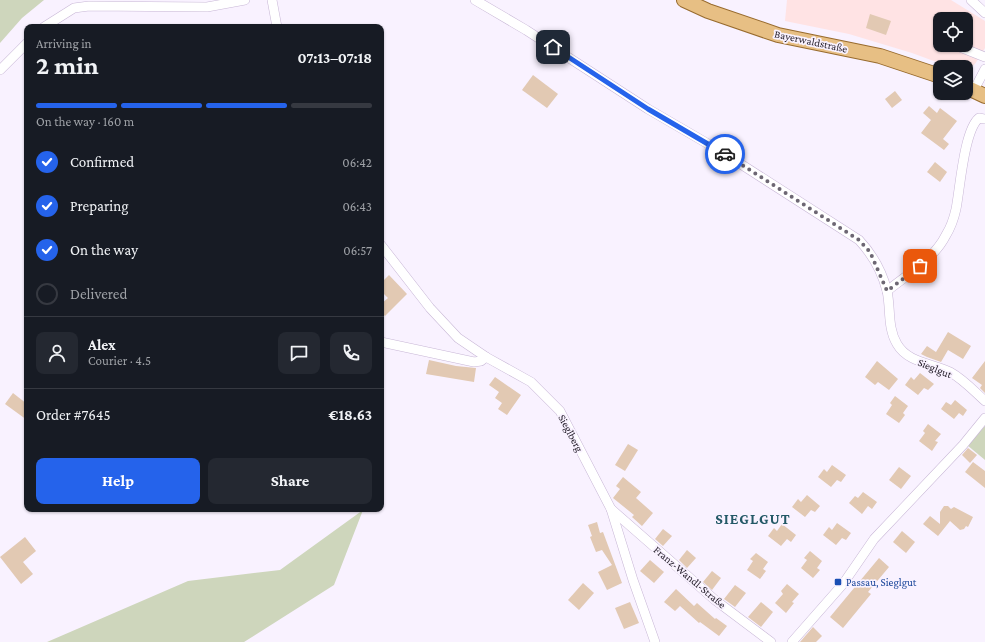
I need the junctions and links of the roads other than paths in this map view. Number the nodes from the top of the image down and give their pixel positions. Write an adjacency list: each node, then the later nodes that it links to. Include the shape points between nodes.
1 (245, 0): 7 (street, via 206,7 89,6 74,8)
2 (272, 0): 8 (street)
3 (474, 0): 18 (street, Sieglgut, via 526,30 648,109 729,156 859,240 870,252)
4 (684, 0): 14 (main road, Bayerwaldstraße, via 715,14 778,35 880,56)
5 (971, 0): 6 (street)
6 (985, 13)
7 (49, 24)
8 (276, 24)
9 (24, 46): 13 (street)
10 (972, 52): 11 (street)
11 (985, 57)
12 (985, 69): 15 (street)
13 (0, 70)
14 (933, 74)
15 (975, 91)
16 (985, 119): 18 (street, via 979,118 971,130 956,210 946,236 920,266)
17 (384, 249): 20 (street, Sieglberg, via 442,322 458,338)
18 (887, 291): 21 (street, Sieglgut, via 890,322 897,344 903,352 917,361 950,372)
19 (384, 343): 20 (street, via 474,362)
20 (486, 357): 23 (street, Sieglberg, via 531,382 560,411)
21 (985, 401)
22 (985, 418): 26 (street, via 963,445 874,539 843,584)
23 (611, 509): 24 (street, Sieglberg); 25 (street, Franz-Wandl-Straße, via 715,600)
24 (655, 642)
25 (771, 642)
26 (792, 642)

